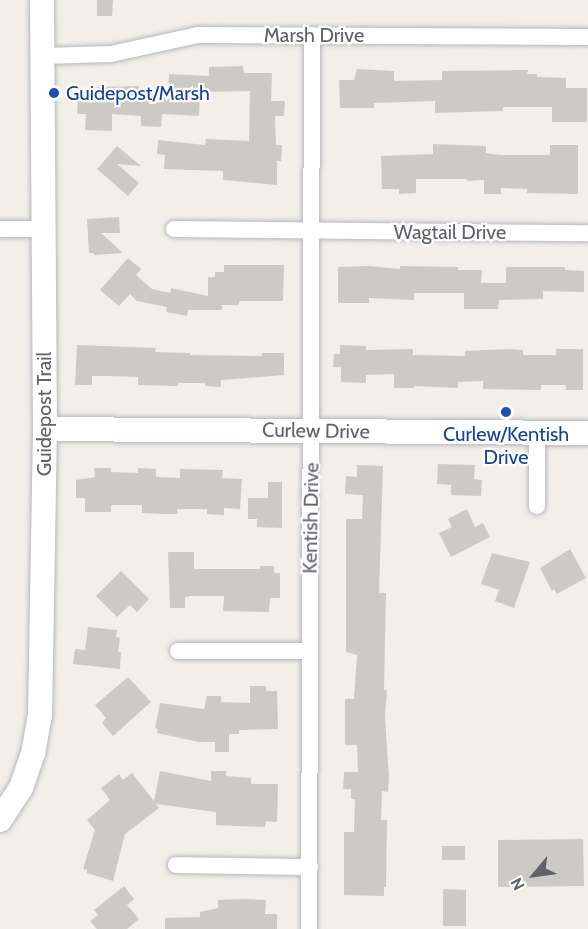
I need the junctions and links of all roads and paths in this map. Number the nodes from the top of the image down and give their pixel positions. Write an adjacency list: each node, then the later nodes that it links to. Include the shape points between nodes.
1 (42, 0): 4 (street, Guidepost Trail)
2 (312, 35): 3 (street, Marsh Drive); 4 (street, Marsh Drive, via 198,35 111,54); 8 (street, Kentish Drive)
3 (588, 37)
4 (43, 56): 6 (street, Guidepost Trail)
5 (0, 229): 6 (street)
6 (42, 229): 10 (street, Guidepost Trail)
7 (174, 229): 8 (street, Wagtail Drive)
8 (312, 231): 9 (street, Wagtail Drive); 11 (street, Kentish Drive)
9 (588, 233)
10 (45, 429): 11 (street, Curlew Drive); 17 (street, Guidepost Trail, via 40,716 21,788)
11 (311, 431): 12 (street, Curlew Drive); 16 (street, Kentish Drive)
12 (537, 433): 13 (street, Curlew Drive); 14 (street)
13 (588, 433)
14 (537, 506)
15 (178, 651): 16 (street)
16 (309, 651): 19 (street, Kentish Drive)
17 (0, 820)
18 (176, 865): 19 (street)
19 (309, 867): 20 (street, Kentish Drive)
20 (309, 929)

